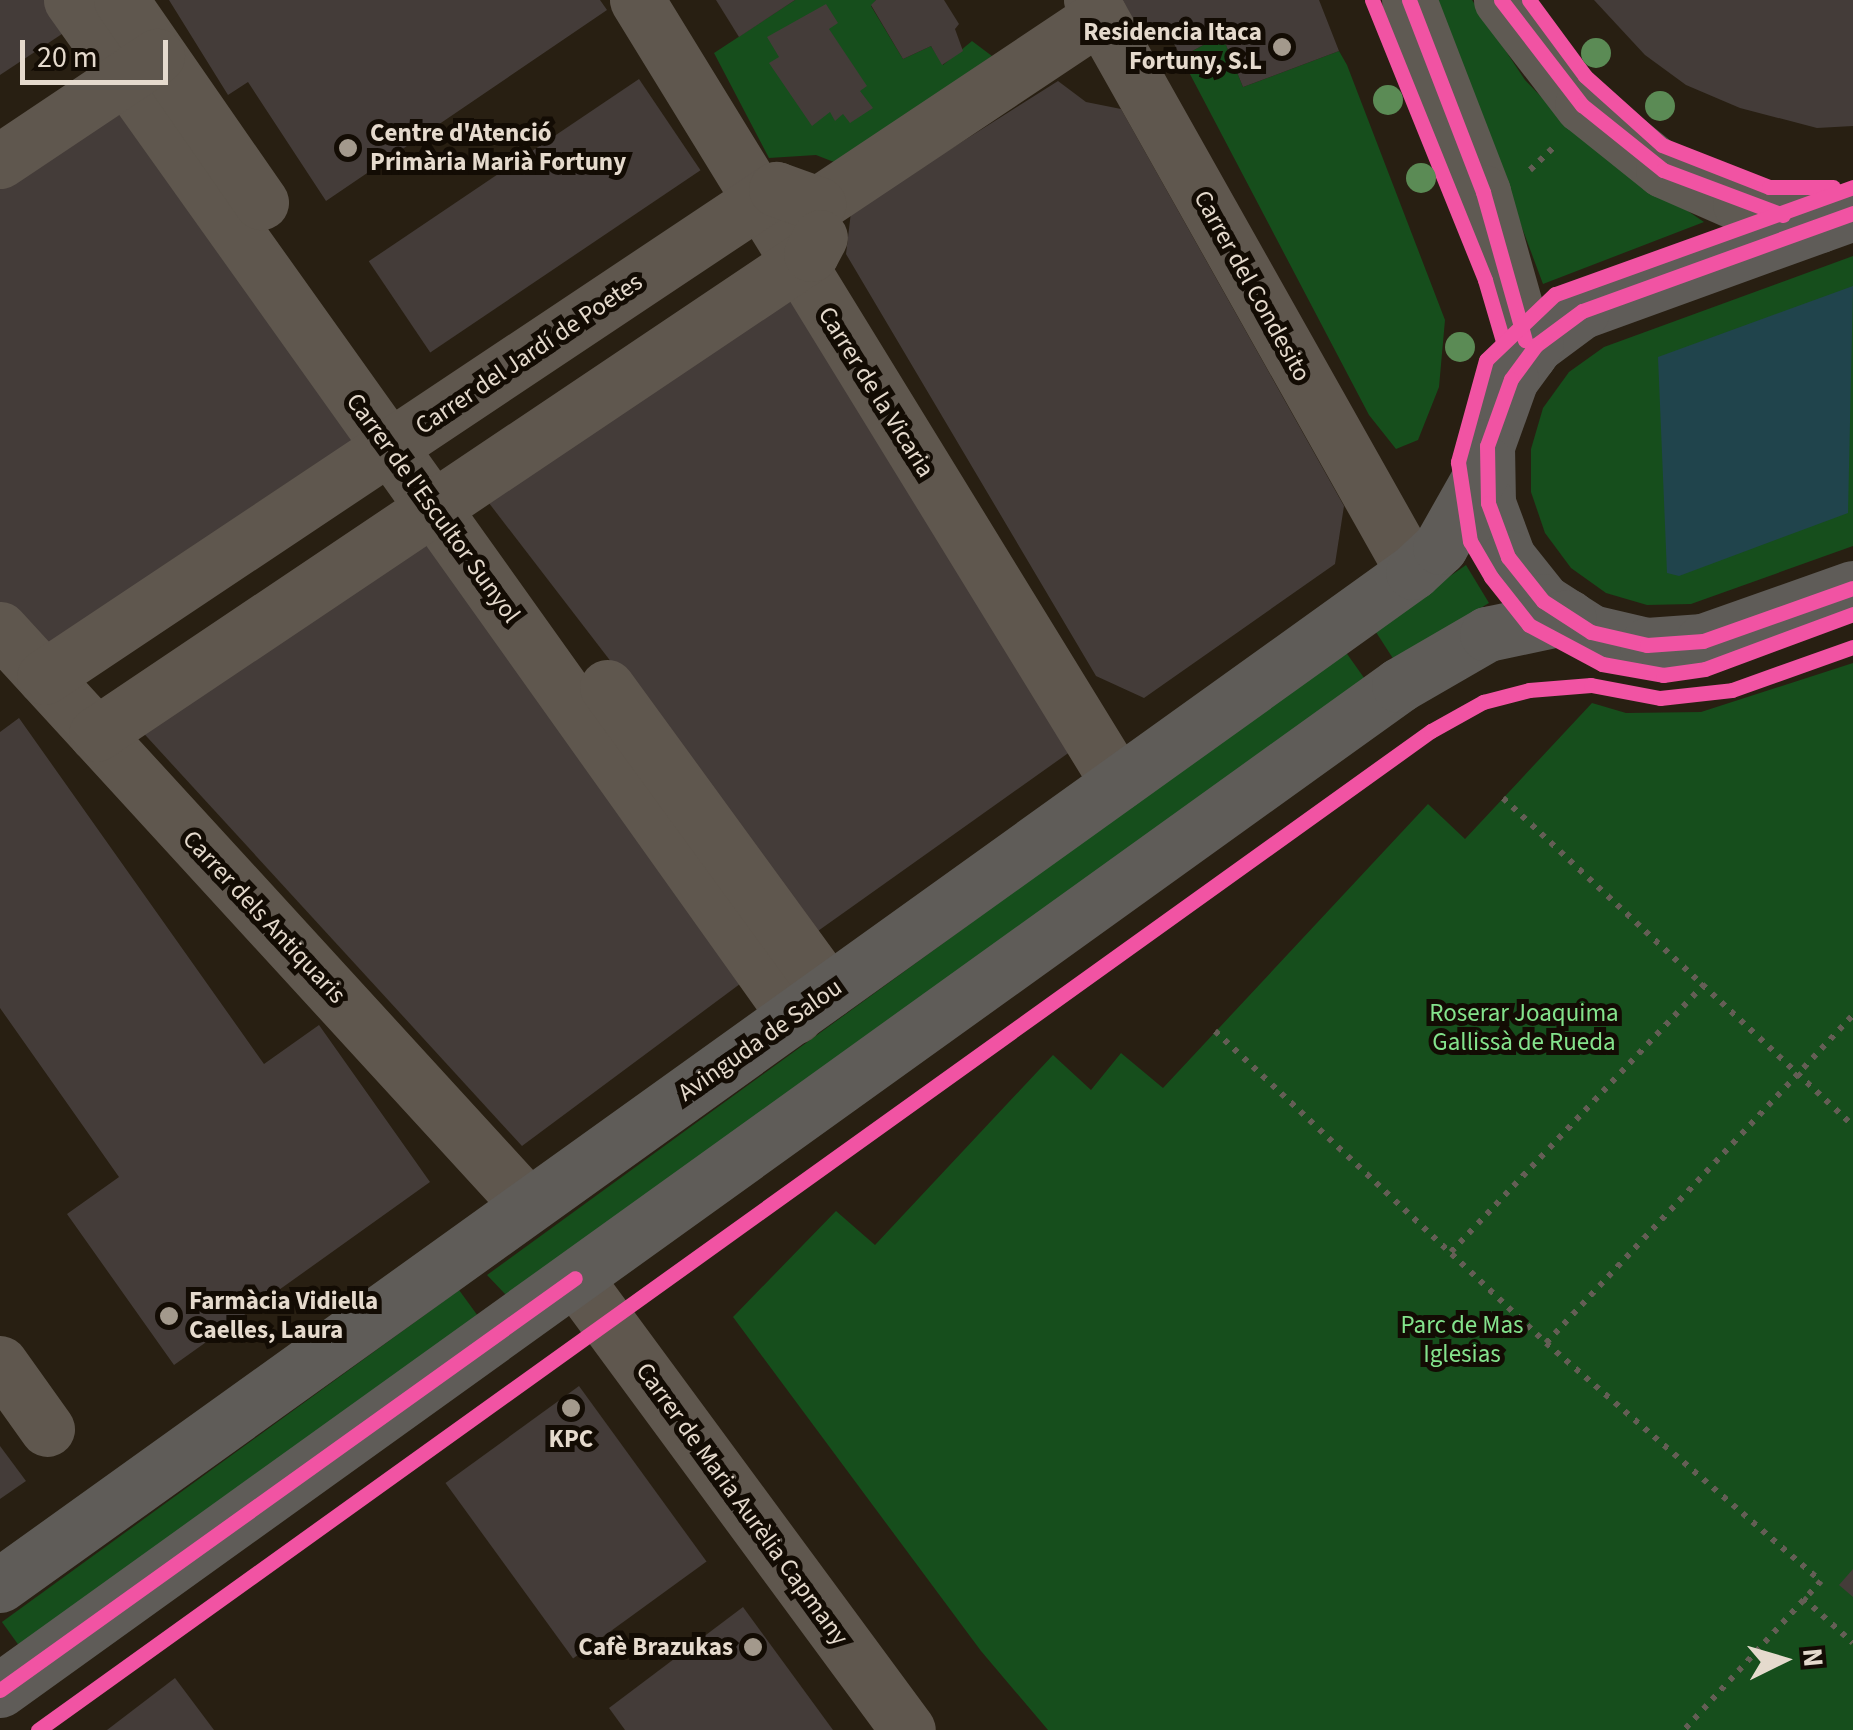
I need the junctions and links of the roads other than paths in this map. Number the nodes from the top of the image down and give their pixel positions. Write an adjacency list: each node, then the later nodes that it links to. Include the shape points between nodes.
1 (72, 0): 7 (street, Carrer de l'Escultor Sunyol)
2 (122, 0): 7 (street, Carrer de l'Escultor Sunyol)
3 (637, 0): 9 (street, Carrer de la Vicaria)
4 (1409, 0): 13 (main road, via 1488,211)
5 (1500, 0): 11 (main road, via 1590,112 1663,170 1740,204)
6 (1096, 8): 10 (street); 17 (street, Carrer del Condesito)
7 (144, 67): 8 (street); 14 (street, Carrer de l'Escultor Sunyol)
8 (0, 161)
9 (758, 202): 10 (street, Carrer del Jardí de Poetes, via 776,190); 12 (street, Carrer de la Vicaria); 14 (street, Carrer del Jardí de Poetes)
10 (818, 204): 12 (street, via 820,238)
11 (1836, 219): 13 (main road, via 1582,312)
12 (796, 263): 16 (street); 23 (street, Carrer de la Vicaria)
13 (1529, 355): 15 (main road, via 1503,391)
14 (403, 438): 16 (street, Carrer de l'Escultor Sunyol); 21 (street, Carrer del Jardí de Poetes)
15 (1488, 464): 17 (main road, Avinguda de Salou, via 1440,547); 19 (main road, via 1488,503 1508,556 1543,601)
16 (447, 498): 22 (street); 24 (street, Carrer de l'Escultor Sunyol)
17 (1413, 572): 23 (main road, Avinguda de Salou)
18 (1853, 588): 19 (main road, via 1703,641 1647,646 1591,632)
19 (1568, 617): 26 (main road, via 1487,634 1449,651)
20 (0, 629): 21 (street, Carrer dels Antiquaris)
21 (44, 677): 22 (street, Carrer dels Antiquaris)
22 (96, 734): 25 (street, Carrer dels Antiquaris)
23 (1118, 783): 24 (main road, Avinguda de Salou)
24 (812, 1004): 25 (main road, Avinguda de Salou)
25 (528, 1205): 29 (main road, Avinguda de Salou)
26 (575, 1278): 30 (main road); 31 (street, Carrer de Maria Aurèlia Capmany)
27 (0, 1362): 28 (street)
28 (47, 1429)
29 (0, 1585)
30 (0, 1690)
31 (908, 1730)

